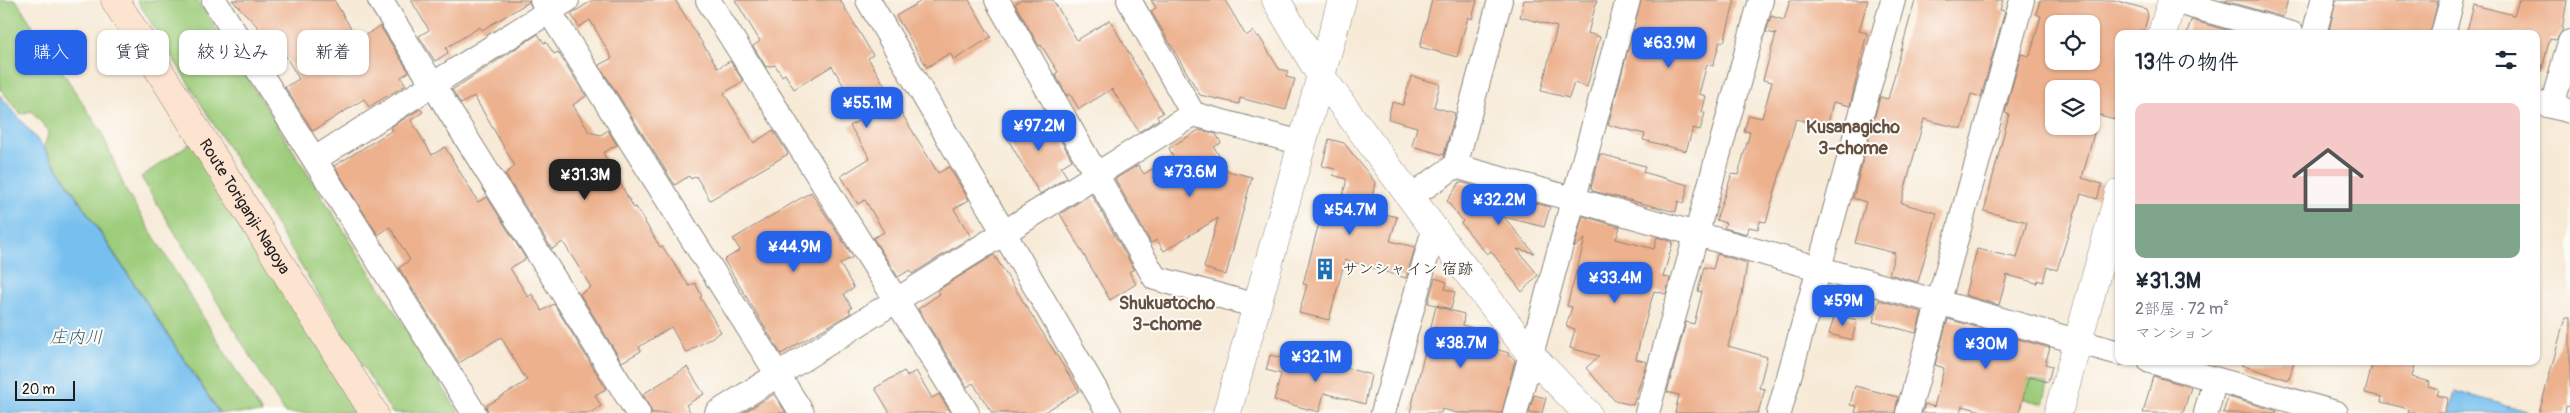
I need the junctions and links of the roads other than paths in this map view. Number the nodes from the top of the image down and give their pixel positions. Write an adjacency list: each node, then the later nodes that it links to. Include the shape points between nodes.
1 (115, 0): 48 (main road, Route Toriganji-Nagoya)
2 (214, 0): 29 (street)
3 (380, 0): 25 (street)
4 (708, 0): 39 (street)
5 (868, 0): 36 (street)
6 (997, 0): 31 (street)
7 (1129, 0): 27 (street)
8 (1276, 0): 24 (street)
9 (1342, 0): 24 (street)
10 (1500, 0): 30 (street)
11 (1628, 0): 33 (street)
12 (1761, 0): 37 (street)
13 (1893, 0): 38 (street)
14 (2022, 0): 40 (street)
15 (2171, 0): 19 (street); 20 (street)
16 (2323, 0): 21 (street)
17 (2452, 0): 22 (street)
18 (553, 4): 25 (street); 46 (street)
19 (2163, 30)
20 (2278, 30)
21 (2315, 30)
22 (2444, 30)
23 (2570, 42): 26 (street)
24 (1321, 76): 28 (street); 32 (street)
25 (432, 85): 29 (street); 50 (street)
26 (2553, 106)
27 (1193, 114): 28 (street); 31 (street)
28 (1302, 143): 41 (street)
29 (314, 159): 49 (street)
30 (1455, 166): 32 (street); 33 (street)
31 (1098, 173): 36 (street); 41 (street, via 1155,278)
32 (1410, 197): 35 (street)
33 (1572, 199): 37 (street); 44 (street)
34 (2115, 207): 42 (street)
35 (1434, 230): 44 (street); 56 (street)
36 (1004, 232): 39 (street); 54 (street)
37 (1697, 234): 38 (street); 59 (street)
38 (1818, 268): 40 (street); 60 (street)
39 (896, 300): 46 (street); 53 (street)
40 (1939, 302): 42 (street); 61 (street)
41 (1257, 306): 55 (street)
42 (2078, 341): 43 (street); 62 (street)
43 (2115, 352)
44 (1532, 356): 57 (street); 58 (street)
45 (2164, 365): 47 (street)
46 (777, 375): 51 (street); 52 (street)
47 (2215, 379): 63 (street); 64 (street)
48 (374, 413)
49 (474, 413)
50 (638, 413)
51 (717, 413)
52 (802, 413)
53 (967, 413)
54 (1109, 413)
55 (1227, 413)
56 (1383, 413)
57 (1515, 413)
58 (1587, 413)
59 (1647, 413)
60 (1778, 413)
61 (1908, 413)
62 (2058, 413)
63 (2206, 413)
64 (2336, 413)

